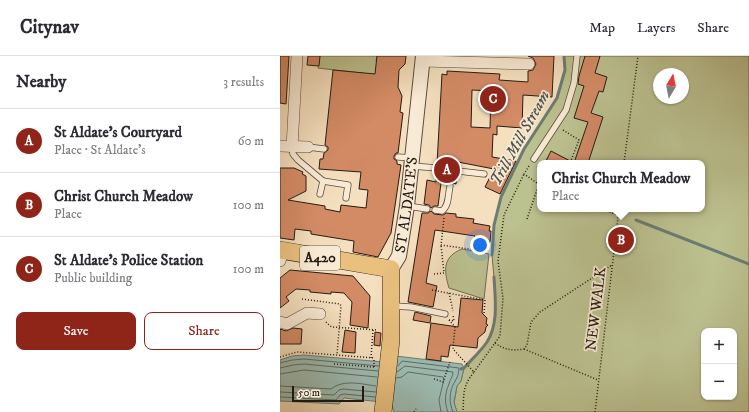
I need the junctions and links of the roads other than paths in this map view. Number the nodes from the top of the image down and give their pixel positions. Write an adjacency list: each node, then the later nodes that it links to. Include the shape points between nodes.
1 (297, 56): 6 (street)
2 (577, 56): 10 (lane, via 568,106)
3 (423, 58): 4 (street); 11 (street, ST ALDATE'S)
4 (529, 64)
5 (280, 146): 6 (street)
6 (292, 147): 7 (street); 15 (lane, via 293,154 298,160)
7 (308, 147): 8 (lane)
8 (324, 148)
9 (398, 157): 11 (lane)
10 (534, 159)
11 (412, 162): 12 (lane); 19 (street, ST ALDATE'S)
12 (437, 168)
13 (458, 171): 14 (lane)
14 (484, 174)
15 (323, 180): 17 (lane); 18 (lane, via 348,185)
16 (450, 186): 21 (lane, via 446,206 442,211)
17 (320, 194)
18 (346, 198)
19 (407, 206): 20 (lane); 23 (street, ST ALDATE'S, via 399,256)
20 (427, 209)
21 (435, 210)
22 (281, 254): 23 (main road, A420)
23 (391, 270): 24 (main road, ST ALDATE'S)
24 (391, 306): 26 (lane); 28 (main road, ST ALDATE'S, via 390,351)
25 (320, 314): 27 (street, via 307,313)
26 (445, 314)
27 (283, 323)
28 (383, 412)

